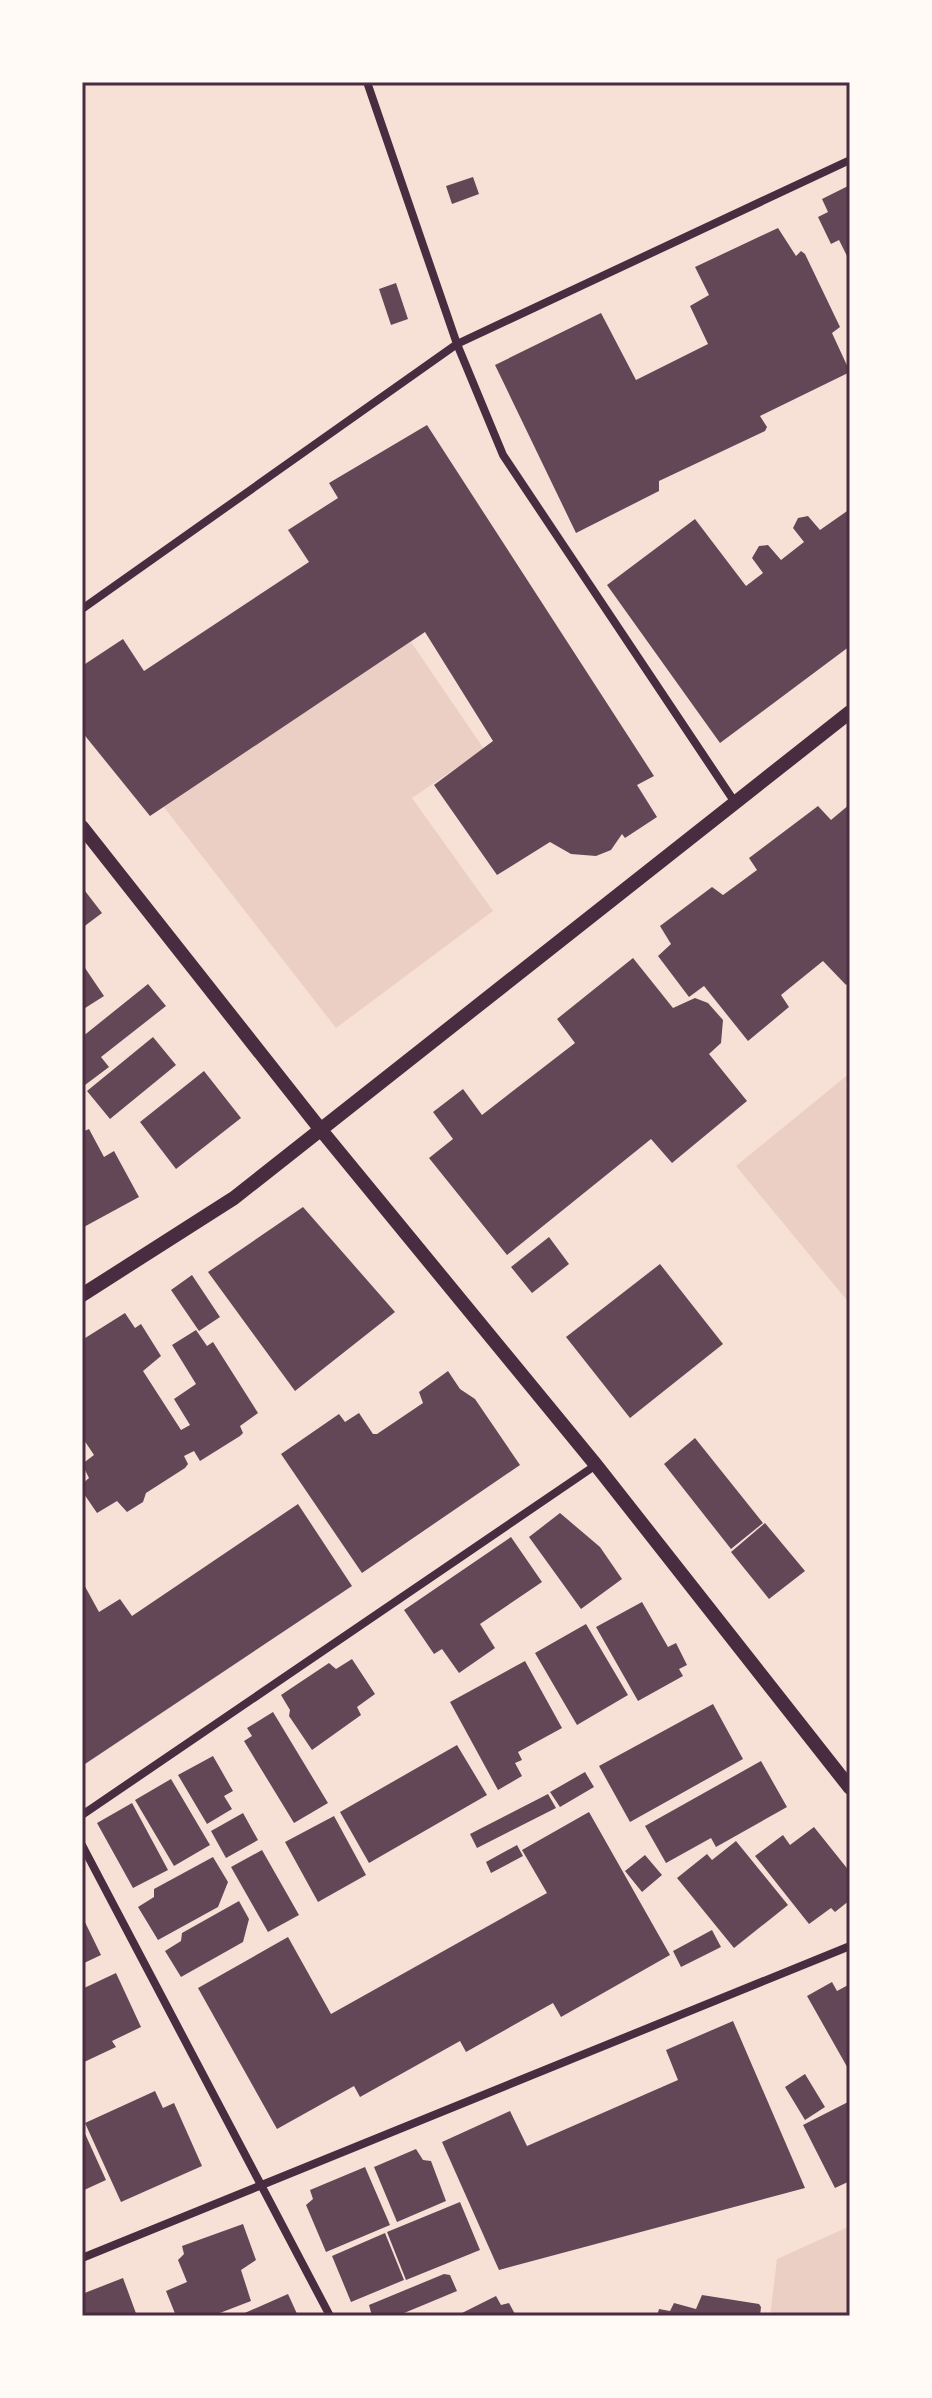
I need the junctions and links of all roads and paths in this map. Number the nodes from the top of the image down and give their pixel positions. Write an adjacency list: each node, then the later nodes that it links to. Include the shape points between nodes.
1 (367, 82): 3 (street)
2 (850, 160): 3 (street)
3 (457, 344): 4 (street); 6 (street, via 503,455)
4 (82, 609)
5 (850, 712): 6 (street)
6 (734, 801): 8 (street)
7 (82, 827): 8 (street)
8 (321, 1130): 9 (street, via 234,1198); 10 (street)
9 (82, 1295)
10 (596, 1465): 11 (street); 12 (street)
11 (850, 1788)
12 (82, 1815)
13 (82, 1845): 15 (street)
14 (850, 1946): 15 (street)
15 (261, 2185): 16 (street); 17 (street)
16 (82, 2258)
17 (330, 2316)

